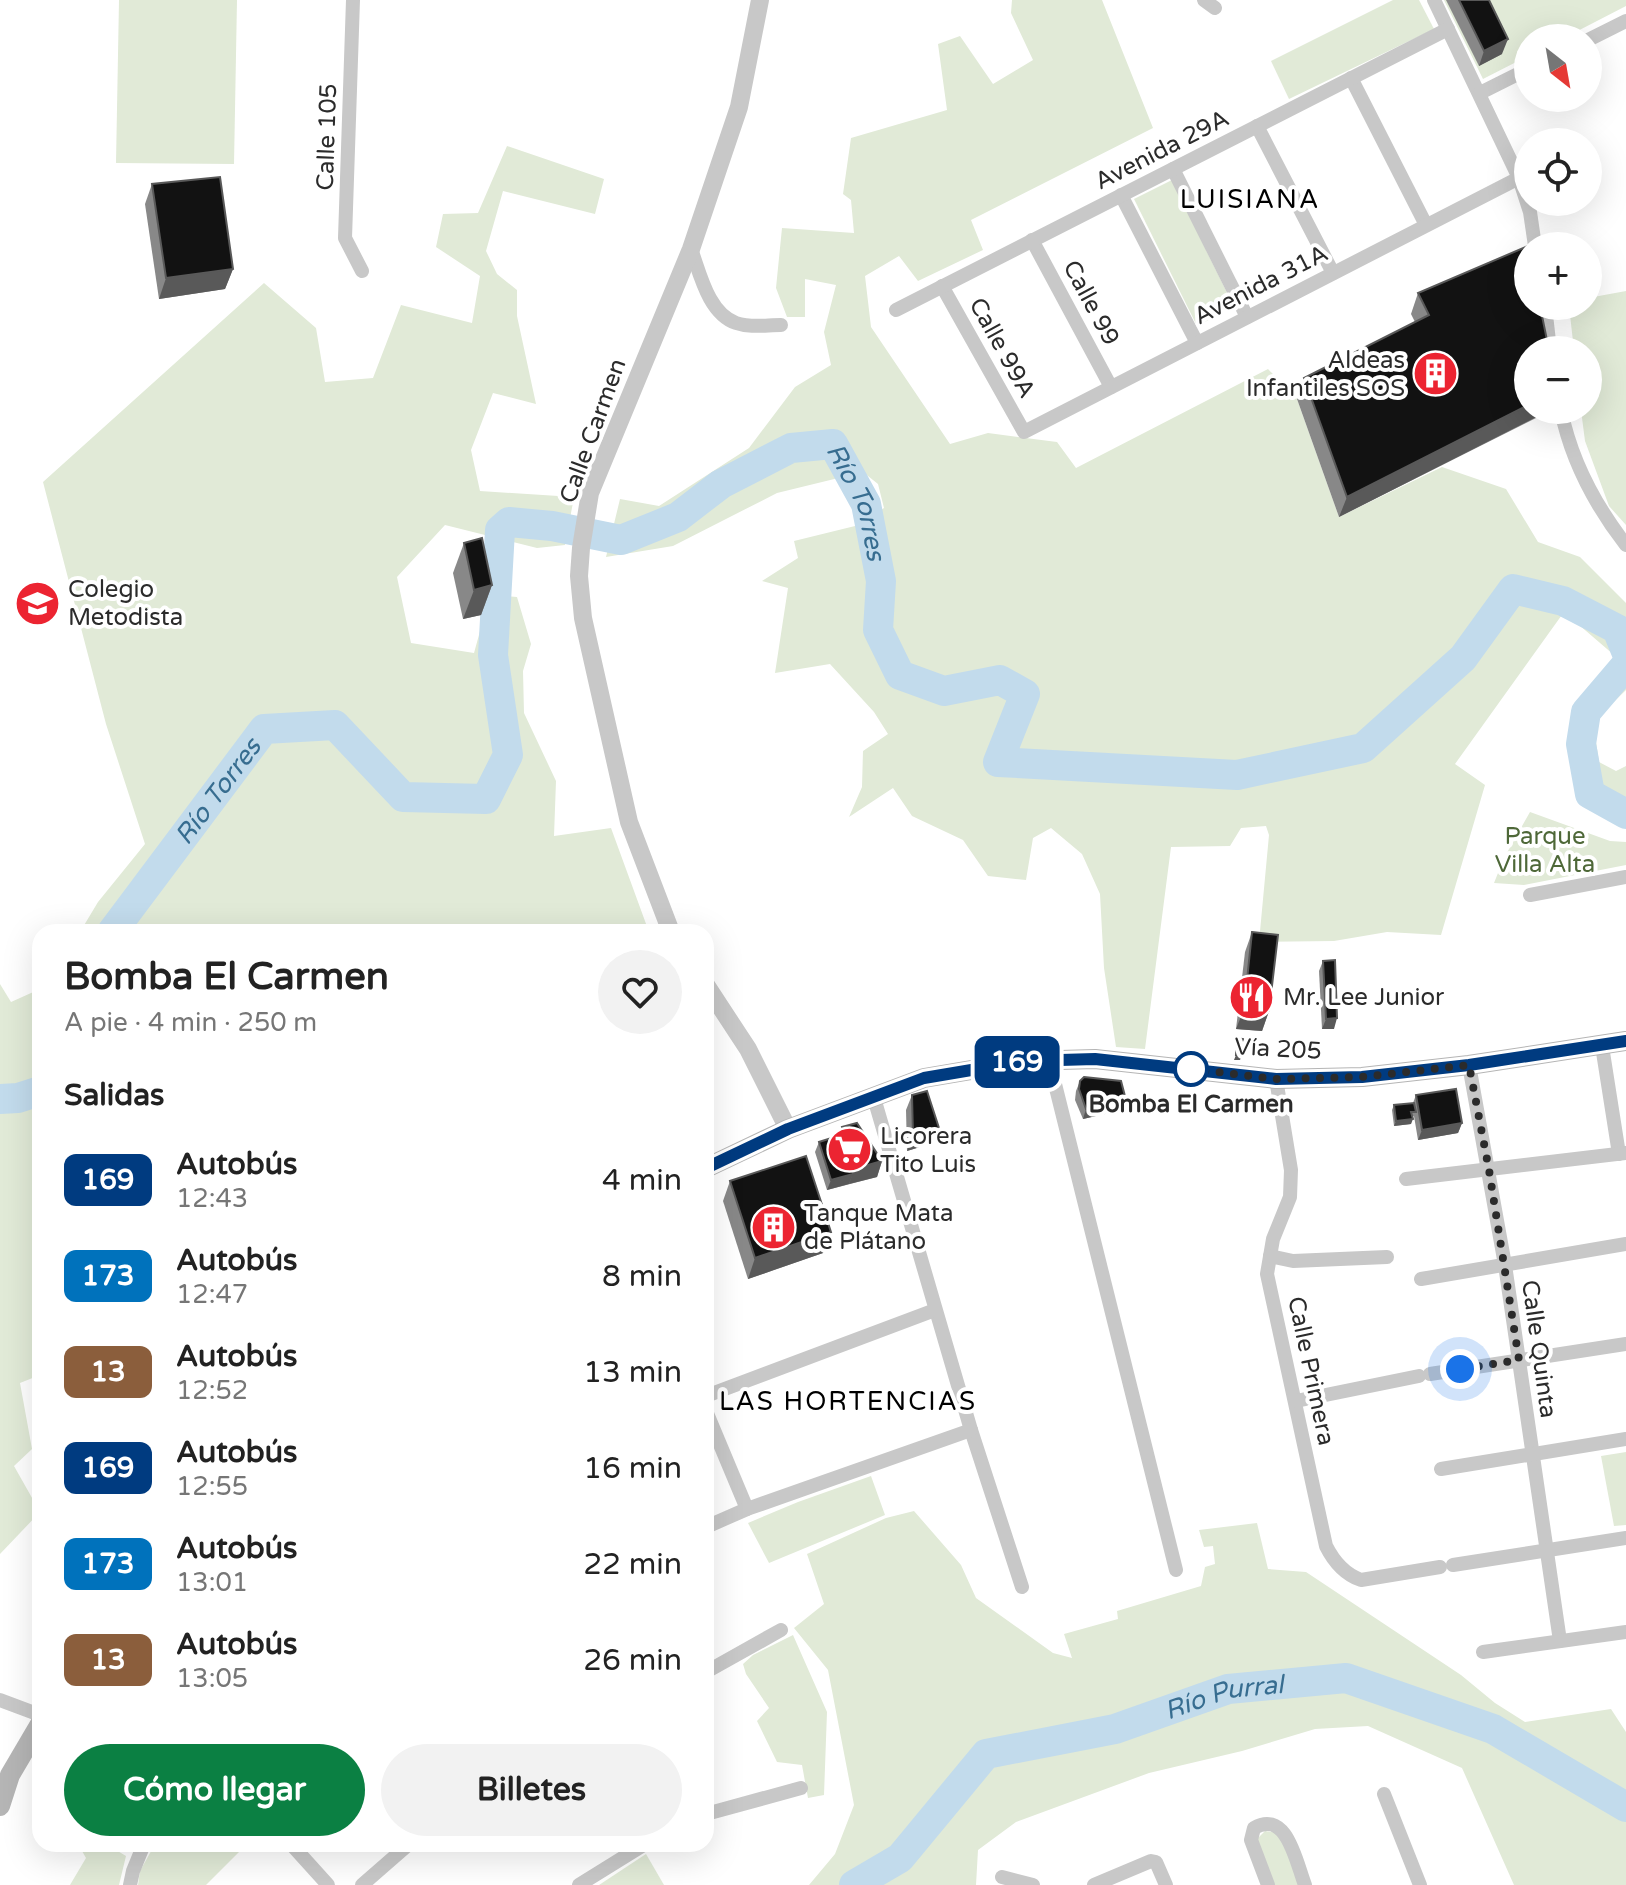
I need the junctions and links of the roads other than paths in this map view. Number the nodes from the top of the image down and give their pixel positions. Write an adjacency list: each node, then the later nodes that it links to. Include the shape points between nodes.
1 (353, 0): 18 (street, Calle 105, via 345,238)
2 (760, 0): 17 (street, Calle Carmen, via 739,107)
3 (1434, 0): 5 (street)
4 (1626, 21): 6 (street)
5 (1448, 29): 8 (street, Avenida 29A); 9 (street)
6 (1602, 33)
7 (1514, 76): 9 (street)
8 (1351, 78): 10 (street, Avenida 29A); 15 (street)
9 (1480, 93): 11 (street)
10 (1257, 126): 12 (street, Avenida 29A); 19 (street)
11 (1514, 167)
12 (1173, 169): 14 (street, Avenida 29A); 22 (street)
13 (1514, 181): 15 (street, Avenida 31A)
14 (1121, 195): 16 (street, Avenida 29A); 24 (street)
15 (1426, 225): 19 (street, Avenida 31A)
16 (1032, 240): 20 (street, Avenida 29A); 25 (street, Calle 99)
17 (691, 249): 23 (street, via 707,292 722,314 746,325); 31 (street, Calle Carmen, via 588,505 579,576 583,618 629,822)
18 (362, 271)
19 (1333, 273): 22 (street, Avenida 31A)
20 (942, 286): 21 (street, Avenida 29A); 27 (street, Calle 99A)
21 (896, 310)
22 (1247, 317): 24 (street, Avenida 31A)
23 (781, 325)
24 (1197, 343): 25 (street, Avenida 31A)
25 (1111, 387): 27 (street, Avenida 31A)
26 (1566, 424): 28 (street, via 1583,477)
27 (1024, 432)
28 (1626, 545)
29 (1626, 877): 30 (street)
30 (1530, 895)
31 (668, 924)
32 (714, 997): 39 (street, via 748,1049)
33 (1626, 1041): 34 (main road, Vía 205)
34 (1602, 1046): 36 (main road, Vía 205); 40 (street)
35 (1049, 1060): 37 (main road, Vía 205, via 1132,1062); 38 (main road, Vía 205, via 924,1078); 63 (street)
36 (1469, 1065): 37 (main road, Vía 205, via 1362,1077); 42 (street, Calle Quinta)
37 (1276, 1079): 45 (street, Calle Primera, via 1291,1183)
38 (874, 1098): 39 (main road, Vía 205); 49 (street)
39 (788, 1129): 41 (main road, Vía 205)
40 (1623, 1154): 42 (street)
41 (714, 1164)
42 (1489, 1170): 43 (street); 47 (street, Calle Quinta)
43 (1406, 1179)
44 (1626, 1244): 47 (street)
45 (1270, 1256): 46 (street, via 1293,1261); 53 (street, Calle Primera, via 1267,1274)
46 (1387, 1257)
47 (1505, 1265): 48 (street); 51 (street, Calle Quinta)
48 (1421, 1279)
49 (935, 1310): 52 (street); 55 (street)
50 (1626, 1344): 51 (street)
51 (1519, 1360): 53 (street); 57 (street, Calle Quinta)
52 (714, 1393)
53 (1296, 1401): 62 (street, Calle Primera, via 1326,1546 1350,1576 1361,1580)
54 (714, 1430): 59 (street)
55 (971, 1430): 59 (street); 64 (street)
56 (1626, 1439): 57 (street)
57 (1532, 1454): 58 (street); 62 (street, Calle Quinta)
58 (1441, 1469)
59 (747, 1509): 60 (street)
60 (714, 1523)
61 (1626, 1538): 62 (street, Calle Primera)
62 (1546, 1549): 67 (street, Calle Quinta)
63 (1176, 1570)
64 (1022, 1587)
65 (781, 1630): 69 (street)
66 (1626, 1632): 67 (street)
67 (1560, 1641): 68 (street)
68 (1483, 1652)
69 (714, 1668)
70 (0, 1700): 71 (street)
71 (32, 1712)
72 (32, 1738): 75 (main road, via 10,1775)
73 (801, 1788): 76 (street)
74 (1384, 1794): 91 (street)
75 (0, 1806)
76 (714, 1812)
77 (141, 1852): 82 (street)
78 (298, 1852): 83 (street)
79 (400, 1852): 84 (street)
80 (632, 1852): 85 (street)
81 (1002, 1877): 86 (street)
82 (130, 1885)
83 (328, 1885)
84 (362, 1885)
85 (579, 1885)
86 (1033, 1885)
87 (1094, 1885): 88 (street, via 1151,1861)
88 (1166, 1885)
89 (1268, 1885): 90 (street, via 1251,1840 1254,1828 1263,1823 1282,1828)
90 (1305, 1885)
91 (1420, 1885)

